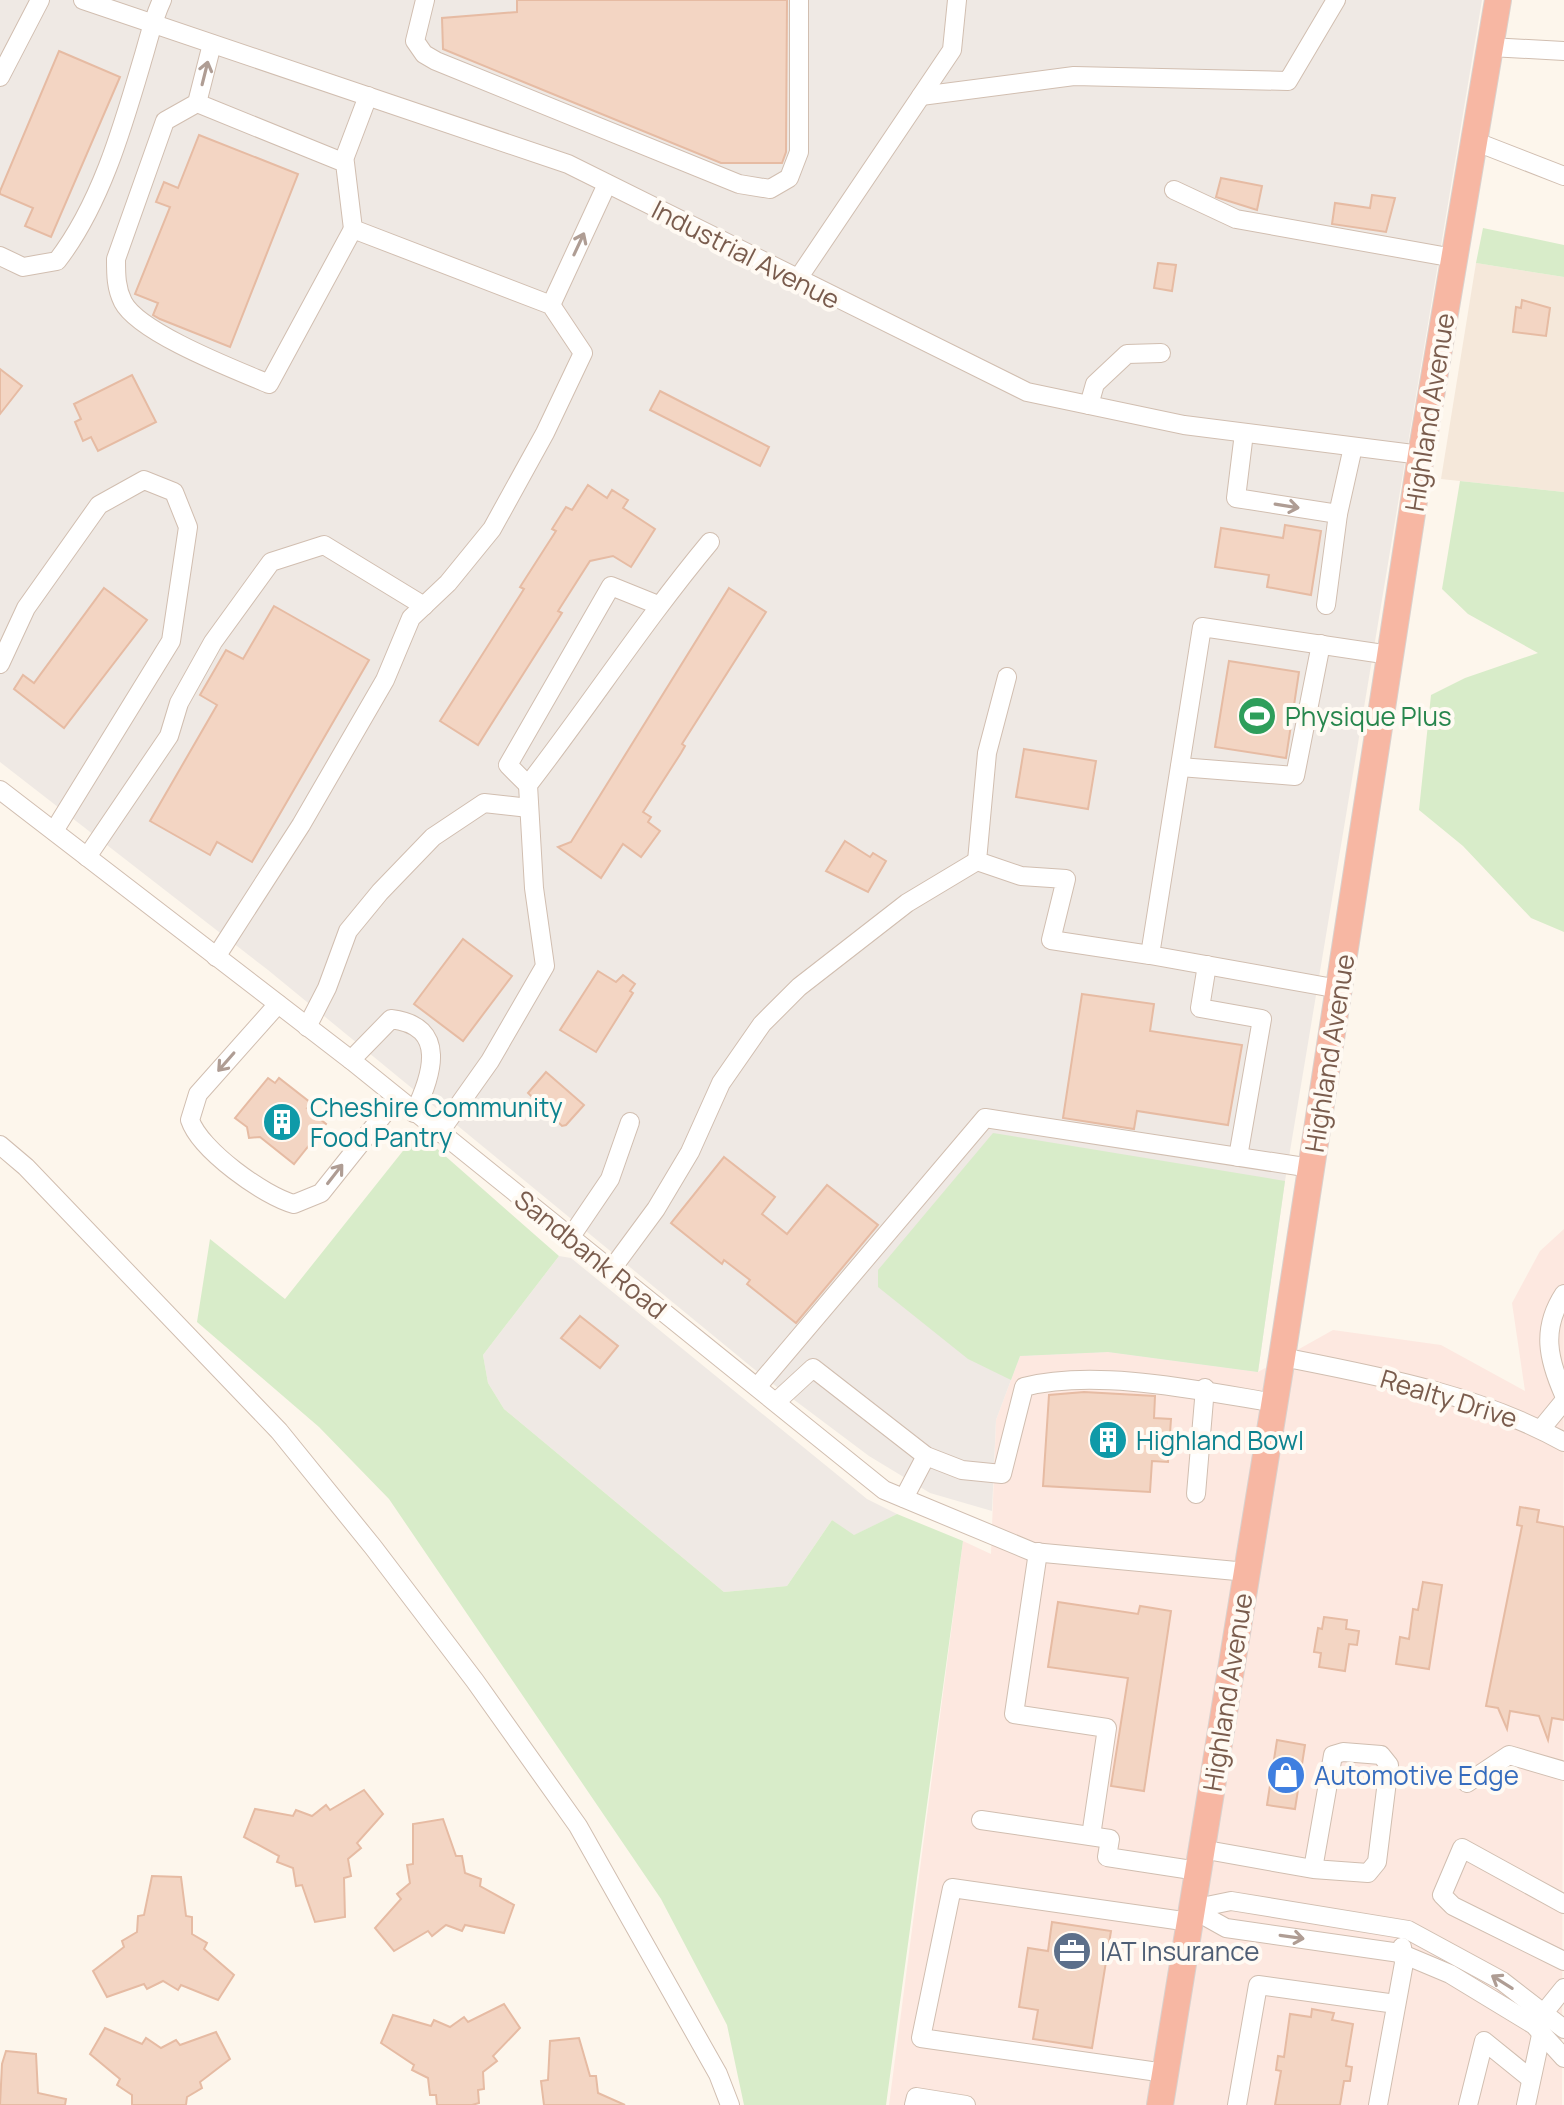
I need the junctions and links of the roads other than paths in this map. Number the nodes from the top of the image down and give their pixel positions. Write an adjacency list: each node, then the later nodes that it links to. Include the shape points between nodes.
1 (40, 0): 13 (street)
2 (83, 0): 9 (street, Industrial Avenue)
3 (162, 0): 9 (street)
4 (425, 0): 5 (street, via 415,41 436,61 739,184 770,189 789,178 799,152)
5 (799, 0)
6 (957, 0): 15 (street, via 952,50)
7 (1336, 0): 15 (street, via 1288,81 1074,76)
8 (1498, 0): 11 (highway, Highland Avenue)
9 (151, 23): 10 (street, Industrial Avenue); 23 (street, via 116,138 79,231 57,261 23,267)
10 (212, 44): 14 (street, Industrial Avenue); 16 (street, one-way to 10)
11 (1490, 47): 12 (street); 17 (highway, Highland Avenue)
12 (1564, 51)
13 (0, 77)
14 (368, 96): 18 (street); 20 (street, Industrial Avenue, via 568,164)
15 (921, 96): 25 (street)
16 (197, 103): 18 (street); 22 (street, via 165,121 116,259 124,305 148,325 269,384)
17 (1474, 141): 19 (street); 24 (highway, Highland Avenue)
18 (343, 162): 22 (street)
19 (1564, 176)
20 (607, 184): 25 (street, Industrial Avenue); 26 (street, one-way to 20)
21 (1174, 190): 24 (street, via 1236,219)
22 (353, 229): 26 (street)
23 (0, 256)
24 (1454, 258): 31 (highway, Highland Avenue)
25 (797, 280): 28 (street, Industrial Avenue, via 1027,392)
26 (551, 305): 36 (street, via 583,353 492,529)
27 (1161, 353): 28 (street, via 1127,354 1095,384)
28 (1089, 405): 29 (street, Industrial Avenue)
29 (1244, 433): 30 (street, Industrial Avenue); 32 (street, one-way to 32, via 1236,498)
30 (1353, 447): 31 (street, Industrial Avenue); 32 (street)
31 (1421, 455): 38 (highway, Highland Avenue)
32 (1338, 514): 35 (street)
33 (710, 542): 34 (street)
34 (658, 605): 42 (street); 42 (street, via 611,586 508,765)
35 (1326, 605)
36 (424, 606): 46 (street, via 324,545 271,562 213,642 179,703 169,736); 49 (street, via 411,618 385,680 301,825)
37 (1321, 644): 38 (street); 41 (street, via 1295,776); 41 (street, via 1202,627)
38 (1390, 655): 51 (highway, Highland Avenue)
39 (0, 664): 45 (street, via 26,608 99,505 144,480 174,492 188,527 171,641)
40 (1007, 677): 47 (street, via 987,753)
41 (1180, 767): 48 (street)
42 (528, 785): 44 (street)
43 (0, 790): 45 (street, Sandbank Road)
44 (529, 808): 53 (street, via 484,803 433,837 348,931); 58 (street, via 545,966 490,1061)
45 (54, 831): 46 (street, Sandbank Road)
46 (87, 857): 49 (street, Sandbank Road)
47 (977, 861): 48 (street, via 1021,876 1066,879 1051,940); 63 (street, via 907,903 799,987 762,1024 721,1083 690,1152 656,1209)
48 (1150, 955): 50 (street)
49 (216, 957): 52 (street, Sandbank Road)
50 (1207, 965): 51 (street); 60 (street, via 1200,1008 1262,1019)
51 (1339, 989): 61 (highway, Highland Avenue)
52 (278, 1004): 53 (street, Sandbank Road); 55 (street, one-way to 55, via 198,1094 190,1120 206,1146 273,1196 294,1204 321,1193)
53 (307, 1027): 54 (street, Sandbank Road)
54 (351, 1060): 55 (street, Sandbank Road); 56 (street, via 391,1019 408,1021 422,1031 430,1045 430,1080)
55 (396, 1099): 56 (street, Sandbank Road)
56 (414, 1113): 58 (street, Sandbank Road)
57 (630, 1122): 62 (street, via 610,1179)
58 (439, 1133): 62 (street, Sandbank Road)
59 (0, 1145): 96 (street, via 279,1431 475,1681 578,1826 718,2074)
60 (1238, 1157): 61 (street); 66 (street, via 985,1118)
61 (1311, 1168): 65 (highway, Highland Avenue)
62 (570, 1238): 63 (street, Sandbank Road)
63 (611, 1270): 66 (street, Sandbank Road)
64 (1564, 1294): 68 (street, via 1548,1334 1549,1355)
65 (1282, 1357): 70 (highway, Highland Avenue); 71 (street, Realty Drive, via 1405,1380)
66 (757, 1387): 69 (street, Sandbank Road)
67 (1205, 1388): 70 (street); 73 (street, via 1053,1379 1024,1387 1002,1474 962,1470); 74 (street)
68 (1564, 1398): 71 (street)
69 (776, 1402): 73 (street, via 813,1368); 75 (street, Sandbank Road, via 884,1490)
70 (1275, 1403): 77 (highway, Highland Avenue)
71 (1541, 1429): 72 (street, Realty Drive)
72 (1564, 1442)
73 (926, 1456): 75 (street)
74 (1196, 1494)
75 (904, 1498): 76 (street, Sandbank Road)
76 (1038, 1552): 77 (street, Sandbank Road); 81 (street, via 1014,1714 1107,1728)
77 (1247, 1572): 82 (highway, Highland Avenue)
78 (1564, 1771): 79 (street, via 1509,1755)
79 (1467, 1783)
80 (981, 1820): 81 (street)
81 (1091, 1836): 82 (street, via 1110,1839 1107,1857)
82 (1200, 1860): 83 (street); 85 (highway, Highland Avenue)
83 (1313, 1869): 83 (street, via 1333,1755 1381,1755 1389,1765 1377,1862 1368,1873)
84 (1564, 1904): 88 (street, via 1462,1848 1442,1895 1453,1906)
85 (1191, 1916): 86 (street, via 1231,1901); 87 (street, one-way to 87, via 1226,1928); 94 (highway, Highland Avenue); 94 (street, via 952,1888 921,2038)
86 (1408, 1930): 87 (street); 91 (street, one-way to 86, via 1502,1981)
87 (1400, 1953): 90 (street, via 1404,1963); 91 (street)
88 (1564, 1961)
89 (1564, 1988): 91 (street)
90 (1396, 2004): 100 (street, via 1258,1985); 101 (street)
91 (1540, 2024): 92 (street); 93 (street); 95 (street)
92 (1564, 2029)
93 (1564, 2058)
94 (1165, 2073): 99 (highway, Highland Avenue)
95 (1531, 2079): 102 (street, via 1484,2041); 103 (street)
96 (730, 2105)
97 (914, 2105): 98 (street, via 916,2097)
98 (966, 2105)
99 (1160, 2105)
100 (1237, 2105)
101 (1378, 2105)
102 (1468, 2105)
103 (1526, 2105)

